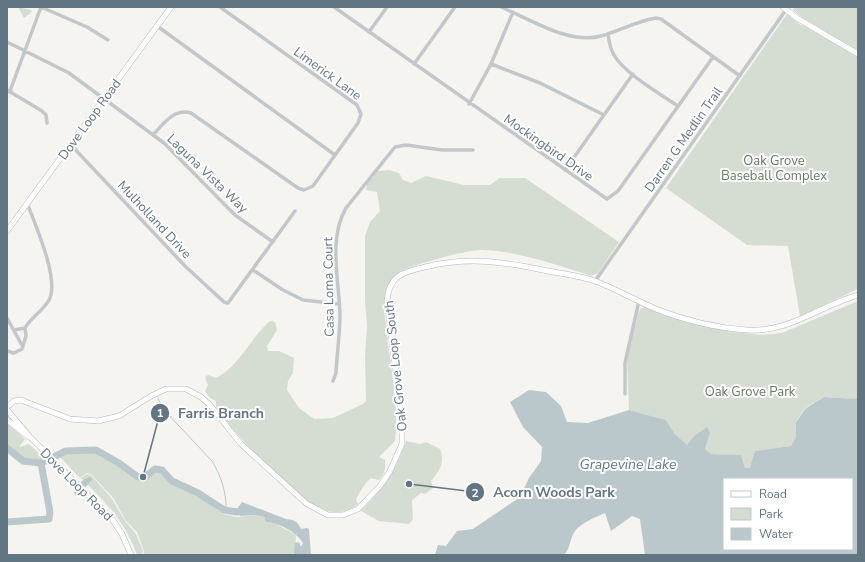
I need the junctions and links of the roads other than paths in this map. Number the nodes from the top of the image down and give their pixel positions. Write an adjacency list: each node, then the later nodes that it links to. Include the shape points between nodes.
1 (41, 7): 13 (street, via 87,27); 15 (street)
2 (171, 7): 10 (street, Dove Loop Road)
3 (220, 7): 31 (street, Limerick Lane, via 359,107 361,114 358,123)
4 (334, 7): 11 (street, Mockingbird Drive)
5 (387, 7): 11 (street)
6 (455, 7): 18 (street)
7 (501, 7): 9 (street)
8 (786, 8): 16 (street, via 796,18); 21 (street, Darren G Medlin Trail)
9 (513, 12): 12 (street, via 570,37 592,38); 19 (street)
10 (157, 26): 23 (street, Dove Loop Road); 31 (street)
11 (369, 32): 18 (street, Mockingbird Drive)
12 (608, 34): 17 (street, via 656,18 661,19); 20 (street, via 613,54)
13 (108, 40)
14 (7, 42): 15 (street, Laguna Vista Way)
15 (24, 50): 22 (street); 23 (street, Laguna Vista Way, via 69,74)
16 (858, 54)
17 (713, 57): 21 (street); 25 (street, Mockingbird Drive)
18 (414, 64): 24 (street, Mockingbird Drive)
19 (491, 64): 24 (street); 26 (street, via 540,83)
20 (633, 74): 25 (street); 26 (street)
21 (740, 76): 38 (street, Darren G Medlin Trail)
22 (8, 90): 27 (street, via 42,111 46,115)
23 (103, 99): 28 (street, Laguna Vista Way); 29 (street, Dove Loop Road)
24 (470, 104): 32 (street, Mockingbird Drive)
25 (678, 106): 32 (street, Mockingbird Drive, via 610,199 603,198)
26 (604, 115): 32 (street)
27 (47, 123)
28 (153, 135): 31 (street, Limerick Lane, via 172,116 183,112 191,113 304,190 313,186); 36 (street, Laguna Vista Way, via 173,151 235,215)
29 (70, 144): 33 (street, Dove Loop Road); 37 (street, Mulholland Drive, via 185,266 224,302 228,304)
30 (473, 150): 41 (street, Casa Loma Court, via 442,150 406,145 390,151 341,216 336,239)
31 (335, 155)
32 (565, 170)
33 (27, 203): 35 (street, Dove Loop Road); 43 (street, via 47,258 53,288 49,300)
34 (295, 212): 36 (street)
35 (7, 231)
36 (273, 242): 37 (street)
37 (253, 270): 41 (street, via 303,300)
38 (595, 281): 40 (street, Oak Grove Loop South); 49 (street, Oak Grove Loop South, via 491,261 440,264 405,272 396,277 388,289 387,301 402,420 402,444 380,486 358,509 344,515 328,515 307,504 242,444 210,405 186,389 166,389 119,416 98,421 70,419 22,400 14,401)
39 (858, 295): 40 (street, Oak Grove Loop South, via 788,325 765,330 746,330 699,322)
40 (639, 301): 48 (street, via 624,363)
41 (339, 304): 47 (street, Casa Loma Court, via 336,373)
42 (7, 318): 44 (street)
43 (25, 328): 44 (street); 45 (street)
44 (14, 330): 45 (street)
45 (23, 347): 46 (street, via 18,352)
46 (7, 351)
47 (333, 381)
48 (625, 394)
49 (7, 407)
50 (7, 410): 52 (street, Dove Loop Road)
51 (7, 420): 52 (street, Dove Loop Road)
52 (30, 437): 53 (street, Dove Loop Road, via 112,519)
53 (131, 555)

